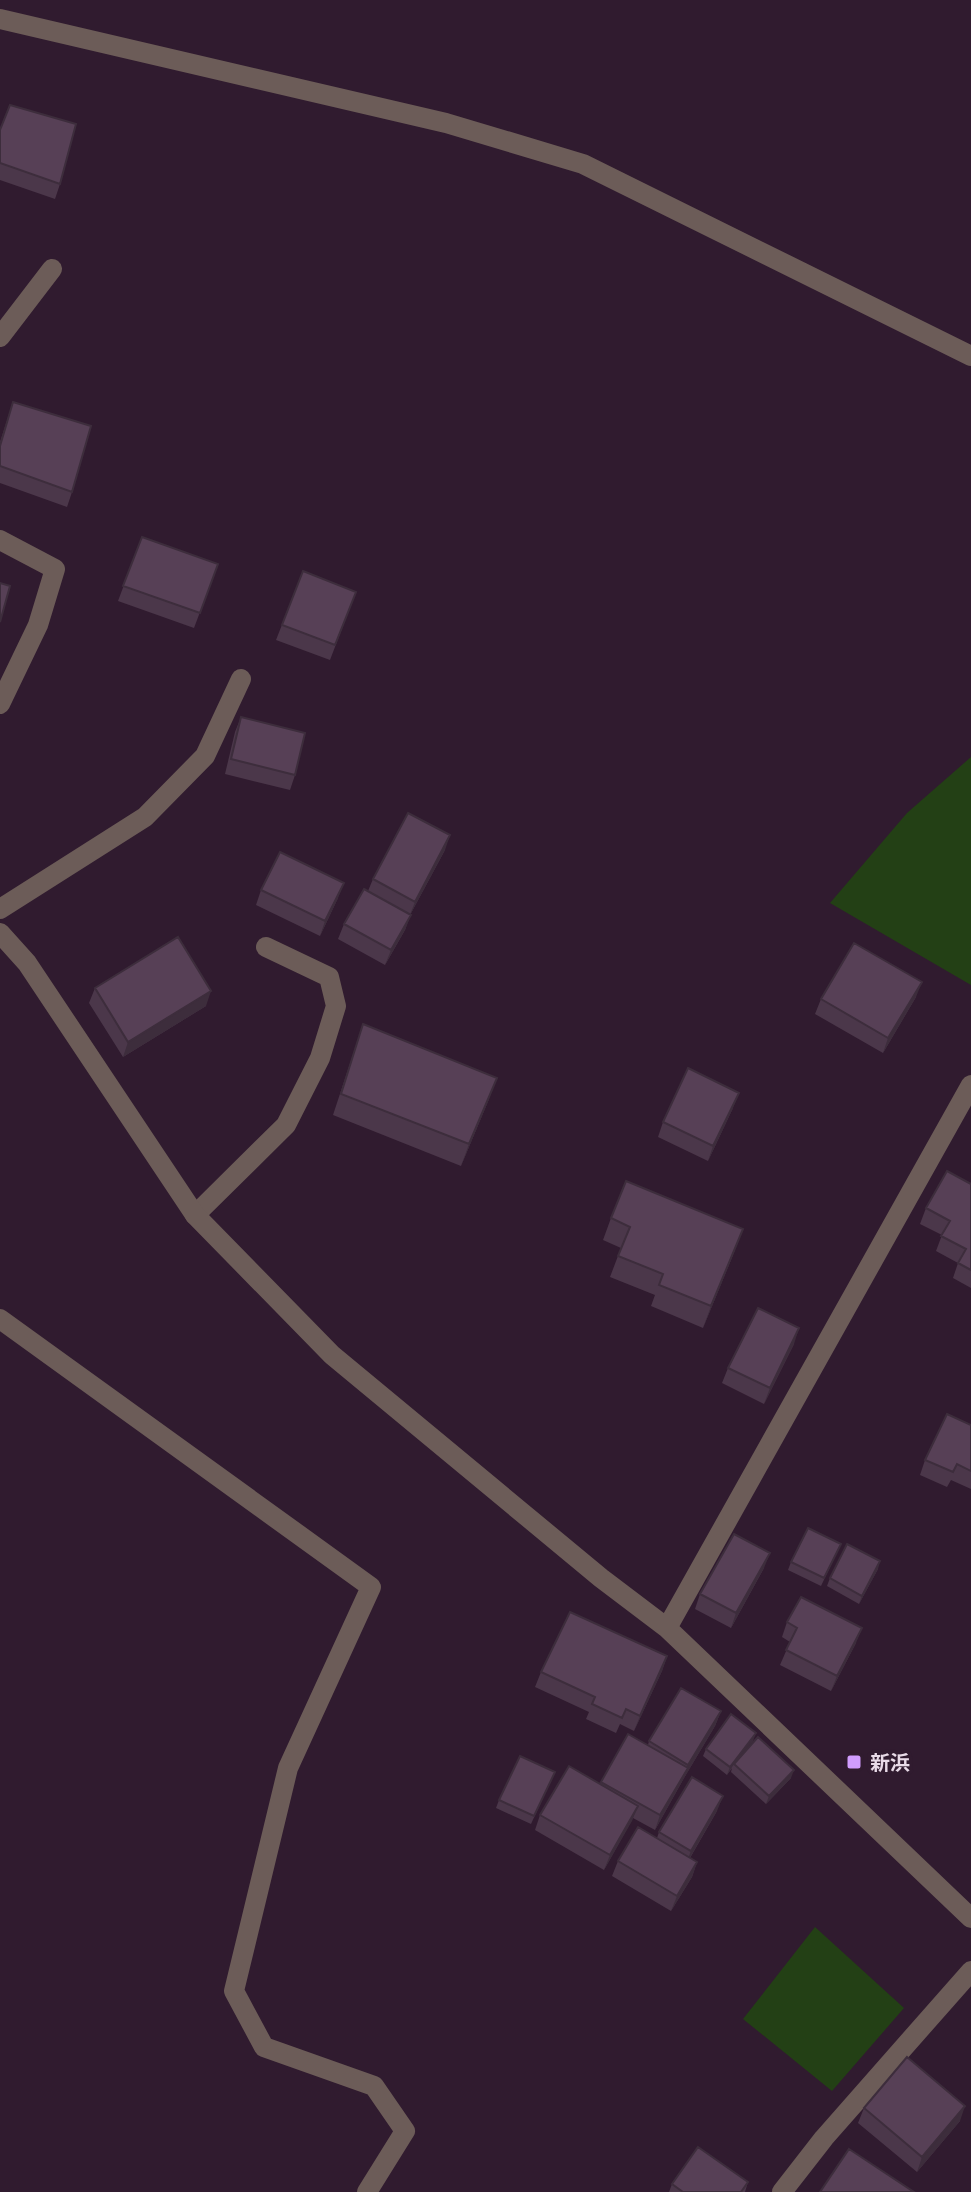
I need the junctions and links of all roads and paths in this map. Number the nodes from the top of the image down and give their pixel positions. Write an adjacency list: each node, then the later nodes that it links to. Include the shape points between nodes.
1 (0, 19): 4 (street, via 446,123 583,164)
2 (52, 269): 3 (street)
3 (0, 337)
4 (971, 356)
5 (0, 540): 7 (street, via 55,569 38,625)
6 (241, 679): 8 (street, via 205,756 145,817)
7 (0, 704)
8 (0, 909)
9 (0, 933): 12 (street, via 27,963)
10 (266, 947): 12 (street, via 329,977 336,1006 320,1058 286,1125)
11 (971, 1085): 14 (street)
12 (195, 1215): 14 (street, via 332,1355)
13 (0, 1319): 17 (street, via 371,1587 288,1768 234,1991 264,2047 374,2086 405,2131)
14 (667, 1628): 15 (street)
15 (971, 1918)
16 (971, 1971): 18 (street)
17 (367, 2192)
18 (782, 2192)

